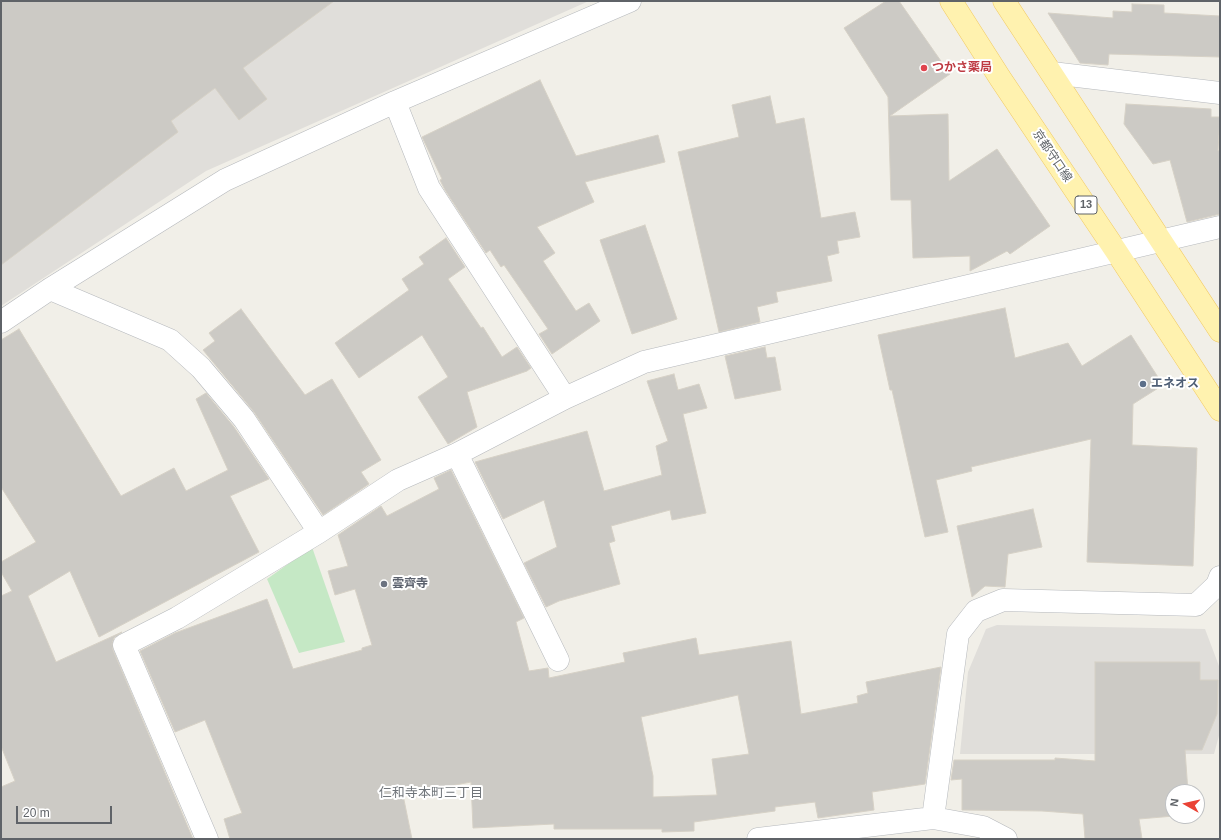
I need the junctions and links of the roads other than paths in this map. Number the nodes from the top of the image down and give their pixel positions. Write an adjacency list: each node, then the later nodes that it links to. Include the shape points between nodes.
1 (630, 1): 6 (street)
2 (951, 1): 9 (main road, 京都守口線 / 13)
3 (1004, 1): 4 (main road)
4 (1052, 74): 5 (street); 8 (main road)
5 (1220, 93)
6 (395, 102): 10 (street, via 226,180); 13 (street, via 429,188)
7 (1220, 227): 8 (street)
8 (1161, 240): 9 (street); 12 (main road)
9 (1116, 251): 13 (street, via 644,362); 14 (main road, 京都守口線 / 13)
10 (50, 288): 11 (street); 16 (street, via 170,340 201,368 244,419)
11 (1, 322)
12 (1220, 331)
13 (566, 398): 15 (street)
14 (1220, 410)
15 (457, 454): 16 (street, via 398,480); 18 (street)
16 (319, 532): 21 (street, via 177,618 124,645)
17 (1220, 577): 19 (street, via 1217,585 1196,605 1003,600 976,611 958,634)
18 (558, 660)
19 (933, 818): 20 (street); 23 (street, via 983,827)
20 (786, 838): 22 (street)
21 (207, 839)
22 (758, 839)
23 (1006, 839)

